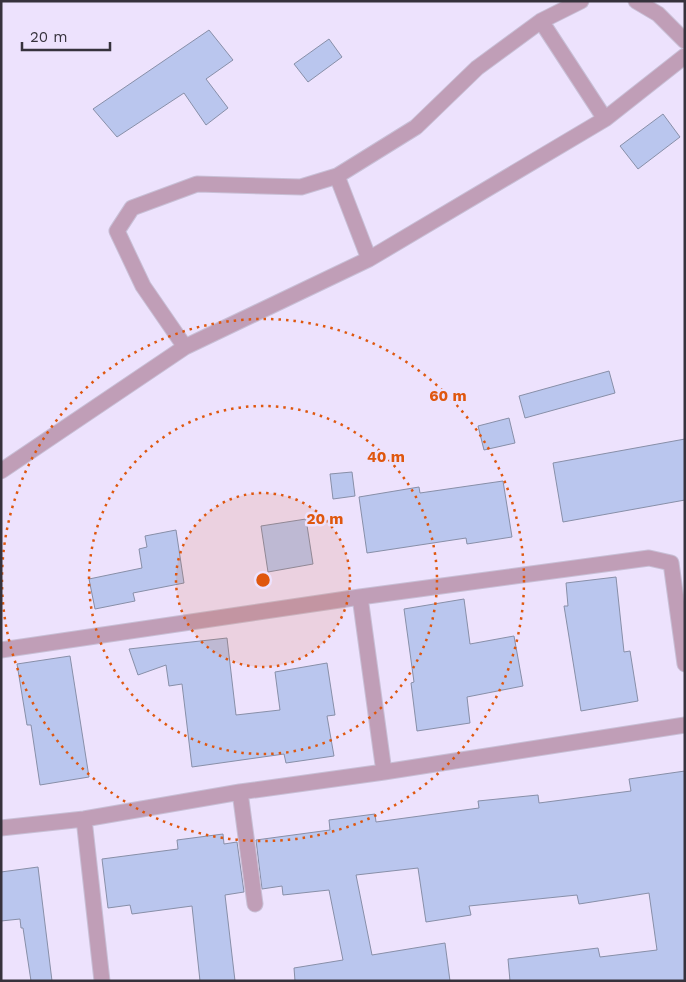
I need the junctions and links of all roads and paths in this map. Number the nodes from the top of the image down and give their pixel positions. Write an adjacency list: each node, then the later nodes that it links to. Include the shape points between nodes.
1 (581, 1): 3 (street)
2 (636, 1): 4 (street, via 658,14)
3 (541, 21): 6 (street); 7 (street, via 477,68 416,127)
4 (685, 41)
5 (685, 56): 6 (street)
6 (605, 119): 8 (street)
7 (337, 176): 8 (street); 9 (street, via 301,187 197,184 132,208 118,231 143,286)
8 (369, 259): 9 (street)
9 (186, 347): 10 (street)
10 (1, 471)
11 (678, 562): 12 (street, via 650,558); 14 (street)
12 (360, 597): 13 (street); 16 (street)
13 (1, 650)
14 (685, 664)
15 (685, 725): 16 (street)
16 (384, 772): 17 (street)
17 (240, 792): 18 (street); 20 (street)
18 (84, 819): 19 (street); 21 (street)
19 (1, 828)
20 (255, 904)
21 (102, 981)

